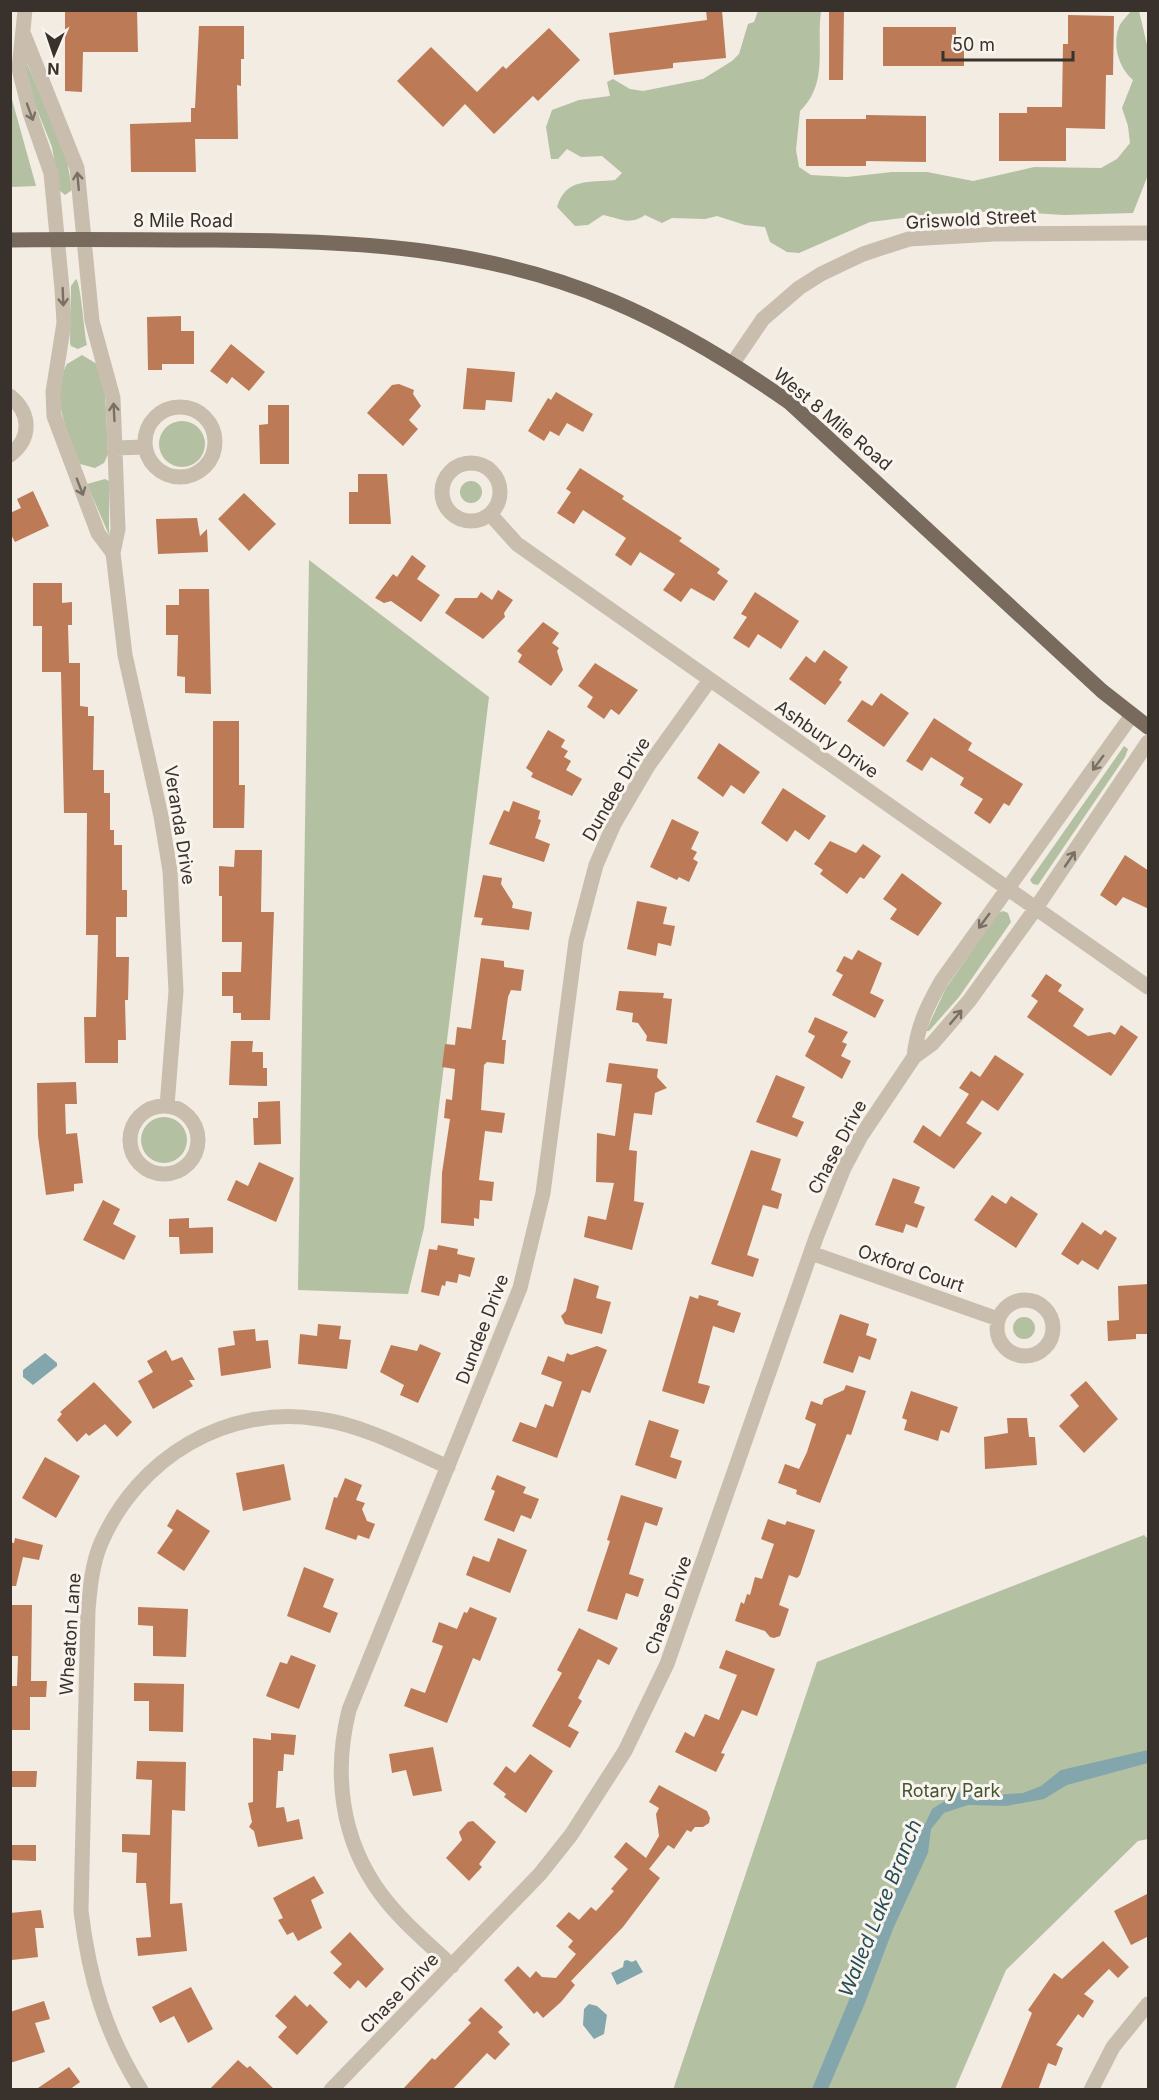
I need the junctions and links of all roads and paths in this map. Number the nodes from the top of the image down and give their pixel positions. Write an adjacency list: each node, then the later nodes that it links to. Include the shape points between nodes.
1 (25, 10): 2 (street, Veranda Drive)
2 (24, 35): 4 (street, Veranda Drive, one-way to 4, via 19,69 30,113 49,161); 5 (street, Veranda Drive, one-way to 2, via 74,157)
3 (1149, 233): 8 (street, Griswold Street, via 909,239 863,254 799,288 763,319)
4 (56, 239): 5 (main road, 8 Mile Road); 6 (main road, 8 Mile Road); 10 (street, Veranda Drive, one-way to 10, via 63,323 53,392)
5 (84, 239): 7 (main road, 8 Mile Road); 13 (street, Veranda Drive, one-way to 5, via 113,398 92,321)
6 (10, 240)
7 (356, 242): 8 (main road, West 8 Mile Road, via 470,258 538,275 646,316)
8 (733, 363): 18 (main road, West 8 Mile Road, via 815,425)
9 (10, 396): 11 (street, via 20,405)
10 (54, 416): 11 (street); 16 (street, Veranda Drive, one-way to 16, via 98,533)
11 (26, 421): 14 (street, via 24,439)
12 (145, 447): 12 (street, via 148,458 164,474 186,477 207,465 215,443 208,421 199,413 176,407 156,416 145,436); 13 (street)
13 (116, 448): 16 (street, Veranda Drive, via 118,529)
14 (10, 455)
15 (490, 514): 17 (street, Ashbury Drive, via 517,544)
16 (113, 553): 25 (street, Veranda Drive, via 124,655 170,871 176,991)
17 (709, 681): 21 (street, Ashbury Drive); 28 (street, Dundee Drive, via 648,766 614,824 596,865 576,941 545,1182 533,1243 506,1326)
18 (1132, 716): 19 (main road, West 8 Mile Road); 21 (street, Chase Drive, one-way to 21)
19 (1149, 727)
20 (1149, 742): 22 (street, Chase Drive, one-way to 20)
21 (1007, 888): 22 (street, Ashbury Drive); 24 (street, Chase Drive, one-way to 24, via 942,980 921,1017)
22 (1036, 908): 23 (street, Ashbury Drive); 24 (street, Chase Drive, one-way to 22, via 932,1044 969,1001)
23 (1149, 987)
24 (914, 1057): 26 (street, Chase Drive, via 844,1168)
25 (167, 1106): 25 (street, via 143,1113 130,1135 137,1160 160,1174 187,1165 198,1147 191,1118)
26 (811, 1253): 27 (street, Oxford Court); 29 (street, Chase Drive, via 699,1579 648,1706 625,1751 571,1835 540,1874)
27 (998, 1319)
28 (448, 1467): 29 (street, Dundee Drive, via 349,1710 342,1743 341,1783 350,1834 370,1878 392,1907); 31 (street, Wheaton Lane, via 319,1418 246,1421 199,1437 147,1473 121,1507 101,1544 88,1610 81,1911 100,2010)
29 (452, 1966): 32 (street, Chase Drive)
30 (1149, 2004): 33 (street, via 1113,2047)
31 (141, 2090)
32 (331, 2090)
33 (1091, 2090)

